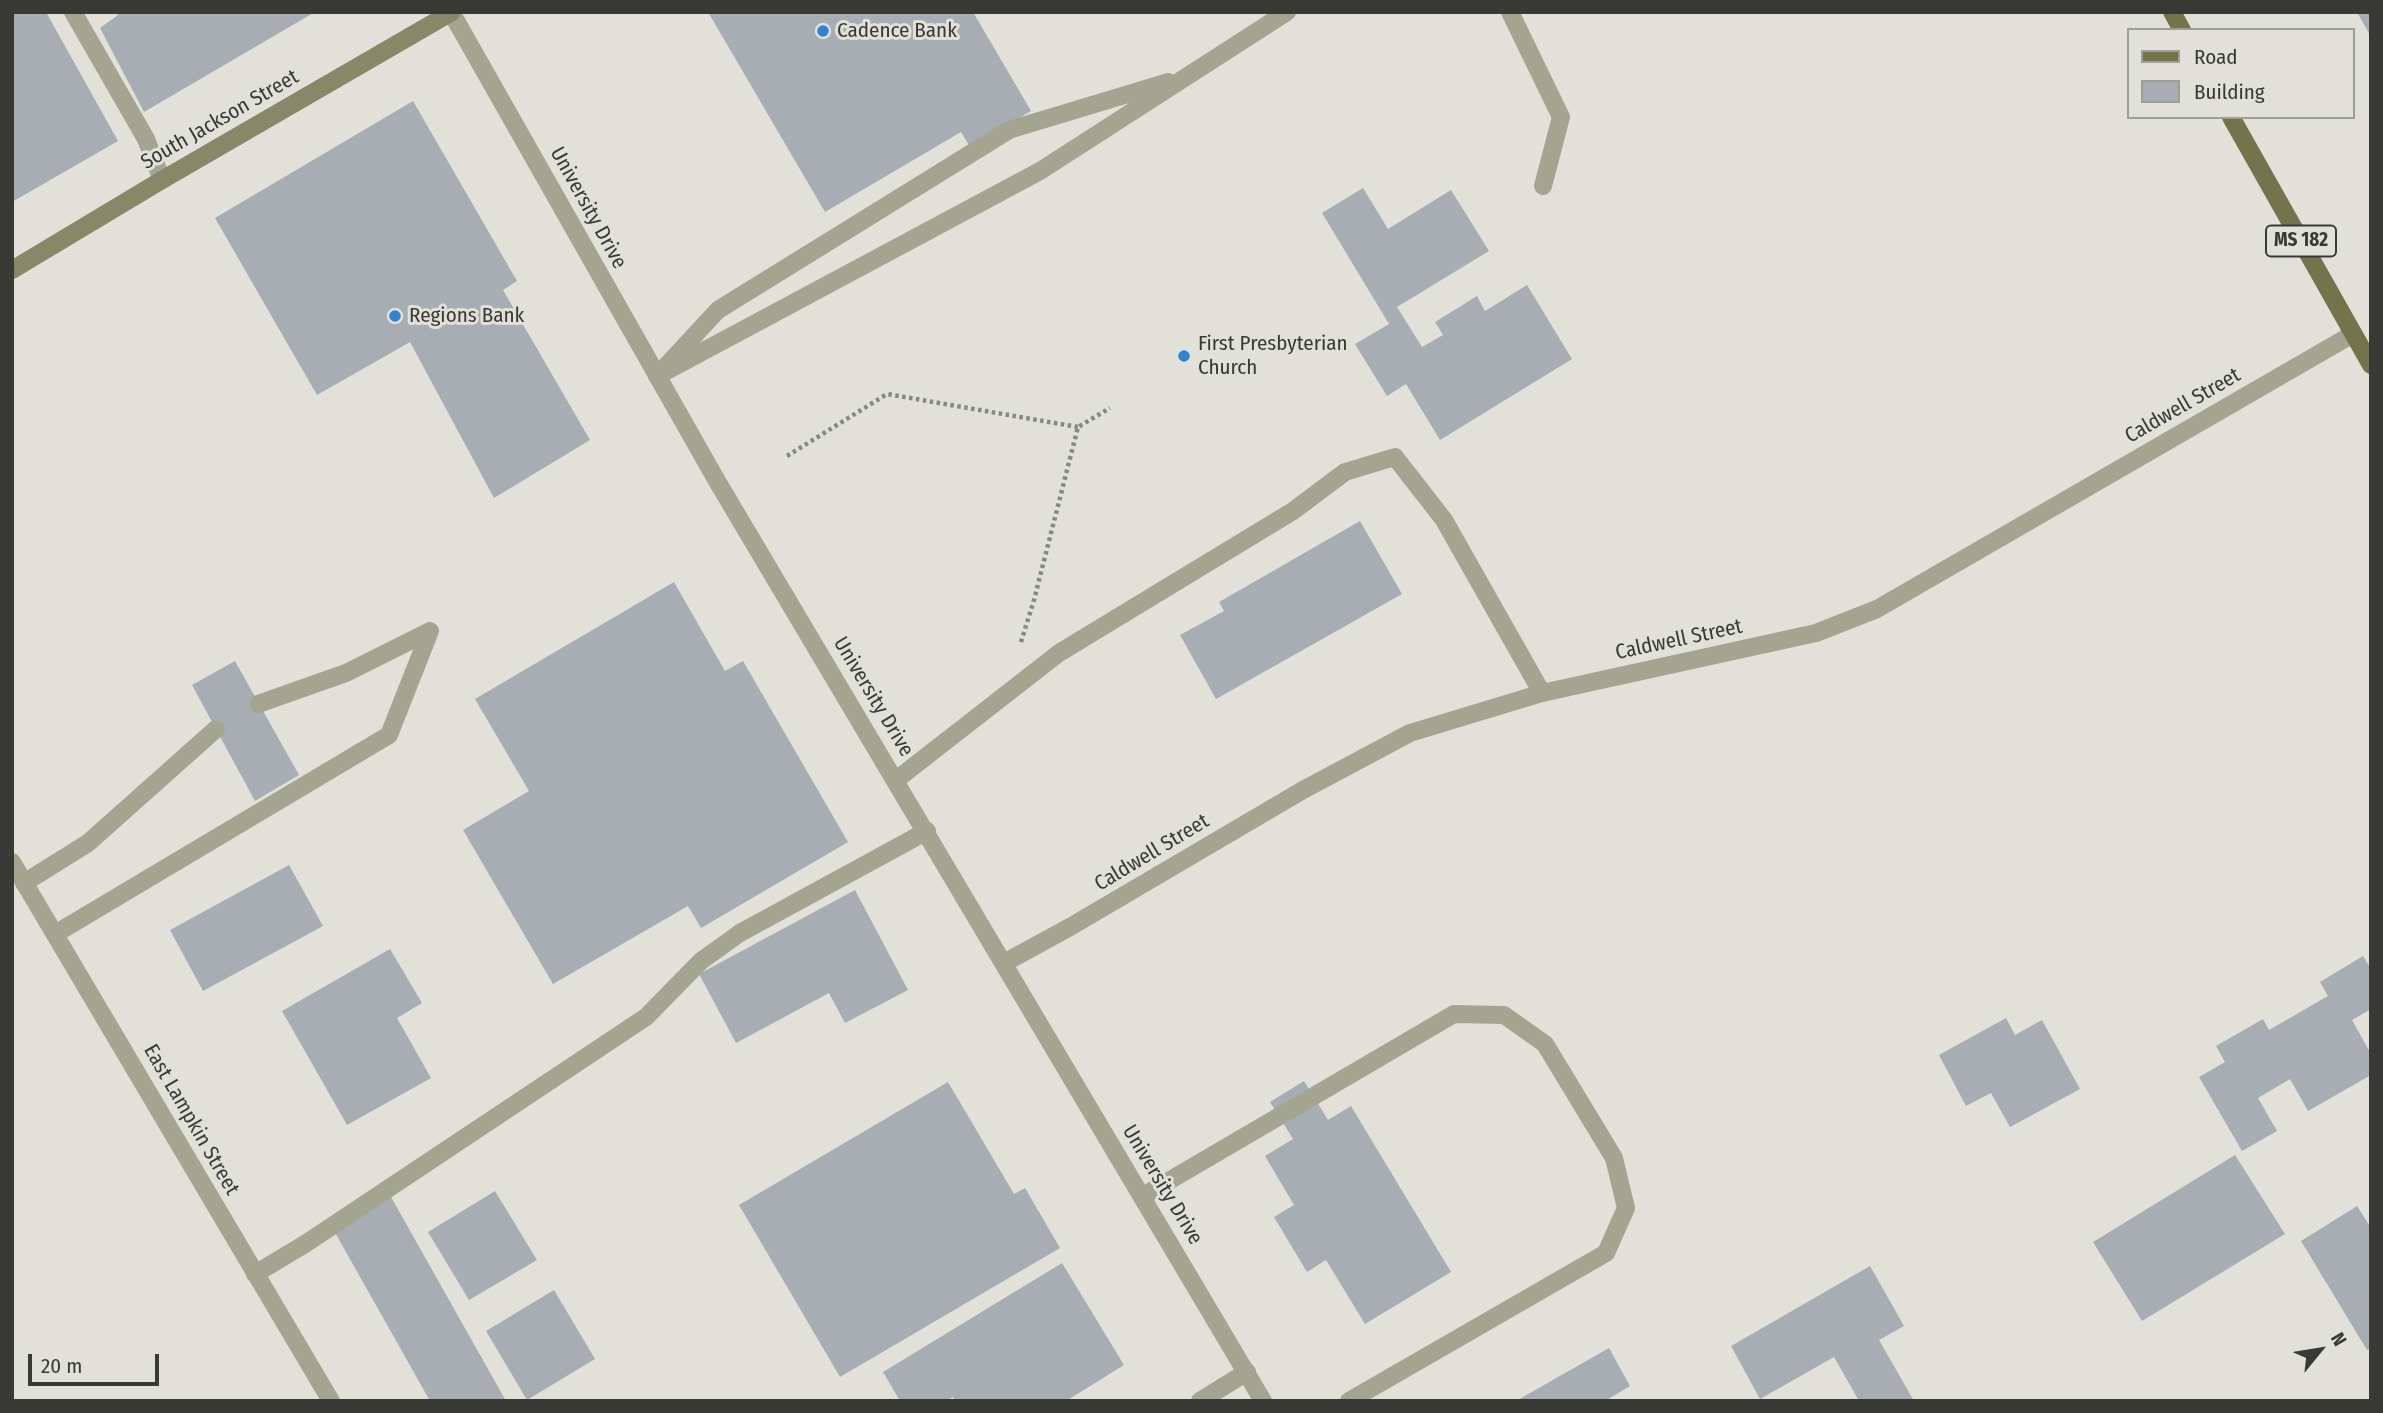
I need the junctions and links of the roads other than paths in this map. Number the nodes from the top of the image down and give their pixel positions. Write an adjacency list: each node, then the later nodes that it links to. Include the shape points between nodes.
1 (73, 12): 9 (street, via 146,139)
2 (452, 12): 9 (main road, South Jackson Street); 14 (street, University Drive)
3 (1287, 12): 7 (street)
4 (1510, 12): 10 (street, via 1561,117)
5 (2172, 12): 6 (main road)
6 (2181, 28)
7 (1187, 76): 14 (street, via 1040,171); 14 (street, via 1009,130 718,310)
8 (2232, 119): 12 (main road, MS 182)
9 (162, 180): 11 (main road, South Jackson Street)
10 (1543, 186)
11 (12, 270)
12 (2353, 334): 13 (main road, MS 182); 15 (street, Caldwell Street, via 1877,609 1816,633)
13 (2371, 365)
14 (657, 376): 18 (street, University Drive)
15 (1542, 693): 18 (street, via 1444,520 1395,457 1346,472 1293,511 1059,653); 23 (street, Caldwell Street, via 1410,733)
16 (258, 704): 22 (street, via 346,673 430,631 389,735)
17 (216, 729): 21 (street, via 88,843)
18 (896, 780): 19 (street, University Drive)
19 (927, 831): 23 (street, University Drive); 25 (street, via 740,933 701,961 646,1017)
20 (12, 862): 21 (street, East Lampkin Street)
21 (24, 883): 22 (street, East Lampkin Street)
22 (55, 934): 25 (street, East Lampkin Street)
23 (1004, 963): 24 (street, University Drive)
24 (1143, 1196): 26 (street, University Drive); 30 (street, via 1454,1014 1504,1015 1545,1044 1614,1158 1626,1208 1606,1253)
25 (255, 1274): 27 (street, East Lampkin Street)
26 (1247, 1372): 28 (street); 29 (street, University Drive)
27 (331, 1401)
28 (1200, 1401)
29 (1264, 1401)
30 (1349, 1401)

